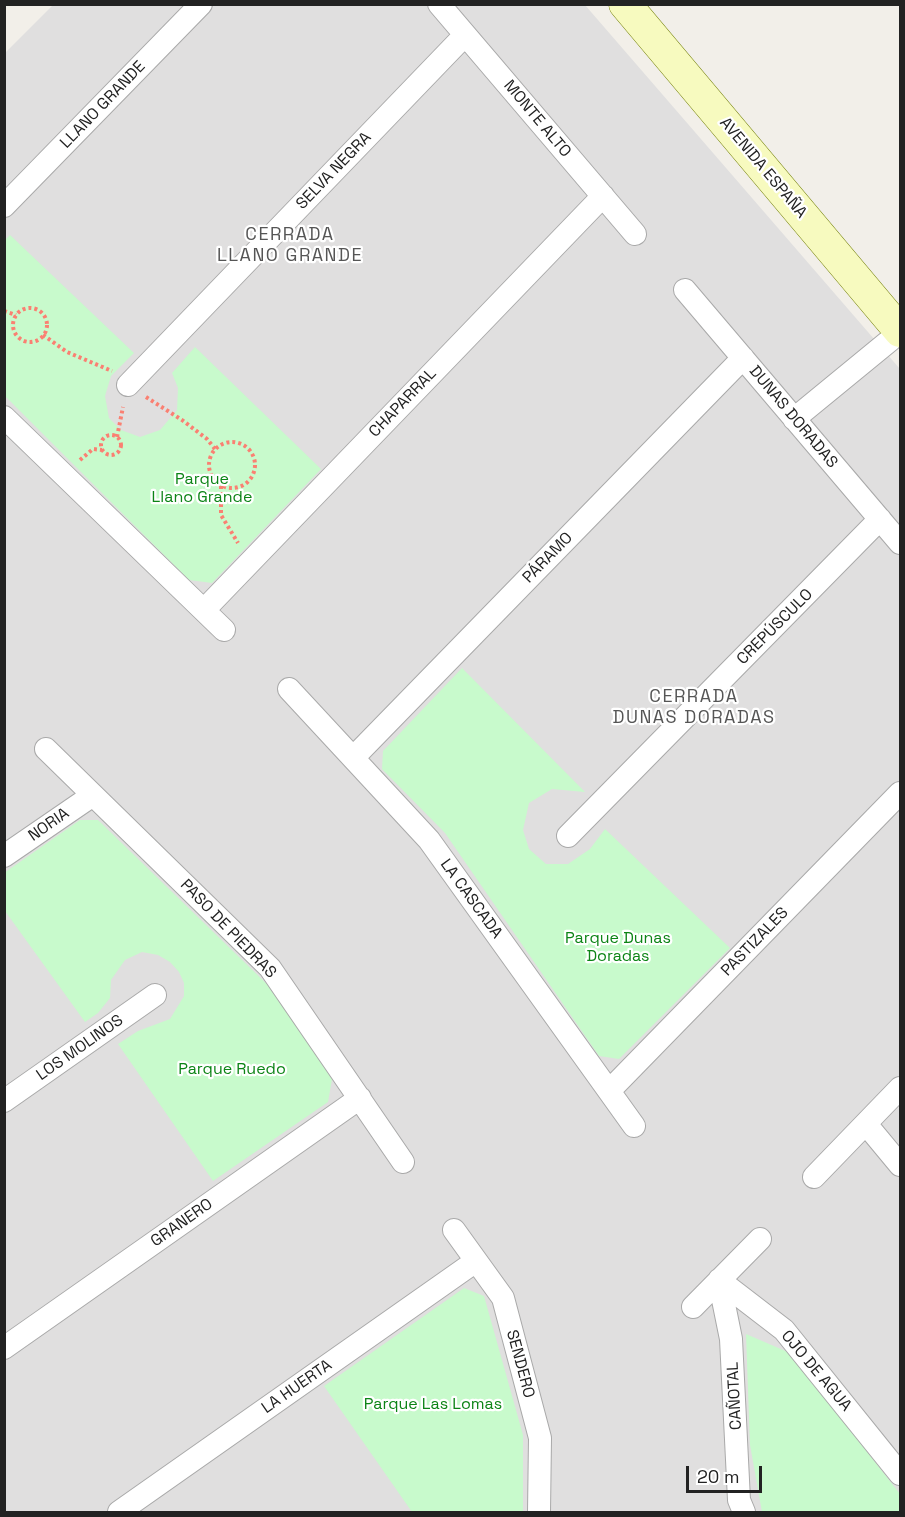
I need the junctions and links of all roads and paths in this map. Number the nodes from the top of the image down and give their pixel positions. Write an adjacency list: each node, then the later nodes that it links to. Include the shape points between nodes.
1 (201, 4): 6 (street, LLANO GRANDE)
2 (439, 4): 4 (street, MONTE ALTO)
3 (625, 4): 11 (main road, AVENIDA ESPAÑA)
4 (465, 35): 5 (street, MONTE ALTO); 14 (street, SELVA NEGRA)
5 (603, 196): 7 (street, MONTE ALTO); 22 (street, CHAPARRAL)
6 (4, 206)
7 (635, 234)
8 (685, 290): 13 (street, DUNAS DORADAS)
9 (4, 310): 10 (path)
10 (16, 315): 12 (path, via 16,336 30,342); 12 (path, via 23,309 40,311 46,318)
11 (900, 331): 16 (street)
12 (43, 335): 14 (path, via 67,352 110,369)
13 (743, 358): 16 (street, DUNAS DORADAS); 27 (street, PÁRAMO)
14 (128, 386): 17 (path); 18 (path, via 182,420)
15 (4, 417): 23 (street)
16 (794, 419): 20 (street, DUNAS DORADAS)
17 (117, 437): 17 (path, via 120,450 108,455 100,444 104,437)
18 (215, 449): 19 (path, via 210,473); 19 (path, via 232,441 241,443 249,448 255,466 248,483 230,489)
19 (221, 486): 22 (path, via 221,515)
20 (880, 519): 21 (street, DUNAS DORADAS); 30 (street, CREPÚSCULO)
21 (900, 543)
22 (251, 561): 23 (street, CHAPARRAL)
23 (204, 610): 24 (street)
24 (224, 630)
25 (289, 689): 27 (street, LA CASCADA)
26 (46, 749): 29 (street, PASO DE PIEDRAS)
27 (353, 758): 34 (street, LA CASCADA, via 429,840)
28 (900, 793): 34 (street, PASTIZALES)
29 (93, 795): 31 (street, NORIA); 35 (street, PASO DE PIEDRAS, via 270,968)
30 (568, 836)
31 (4, 856)
32 (155, 994): 36 (street, LOS MOLINOS)
33 (900, 1088): 37 (street)
34 (609, 1091): 38 (street, LA CASCADA)
35 (360, 1098): 39 (street, PASO DE PIEDRAS); 47 (street, GRANERO)
36 (4, 1101)
37 (866, 1124): 40 (street); 41 (street)
38 (634, 1126)
39 (403, 1162)
40 (900, 1164)
41 (814, 1178)
42 (454, 1230): 44 (street, SENDERO)
43 (760, 1239): 45 (street)
44 (476, 1261): 49 (street, LA HUERTA); 50 (street, SENDERO, via 503,1298 540,1438)
45 (719, 1280): 46 (street); 48 (street, OJO DE AGUA, via 784,1330); 51 (street, CAÑOTAL, via 731,1339 739,1500)
46 (693, 1306)
47 (4, 1348)
48 (900, 1474)
49 (119, 1512)
50 (539, 1512)
51 (744, 1512)

